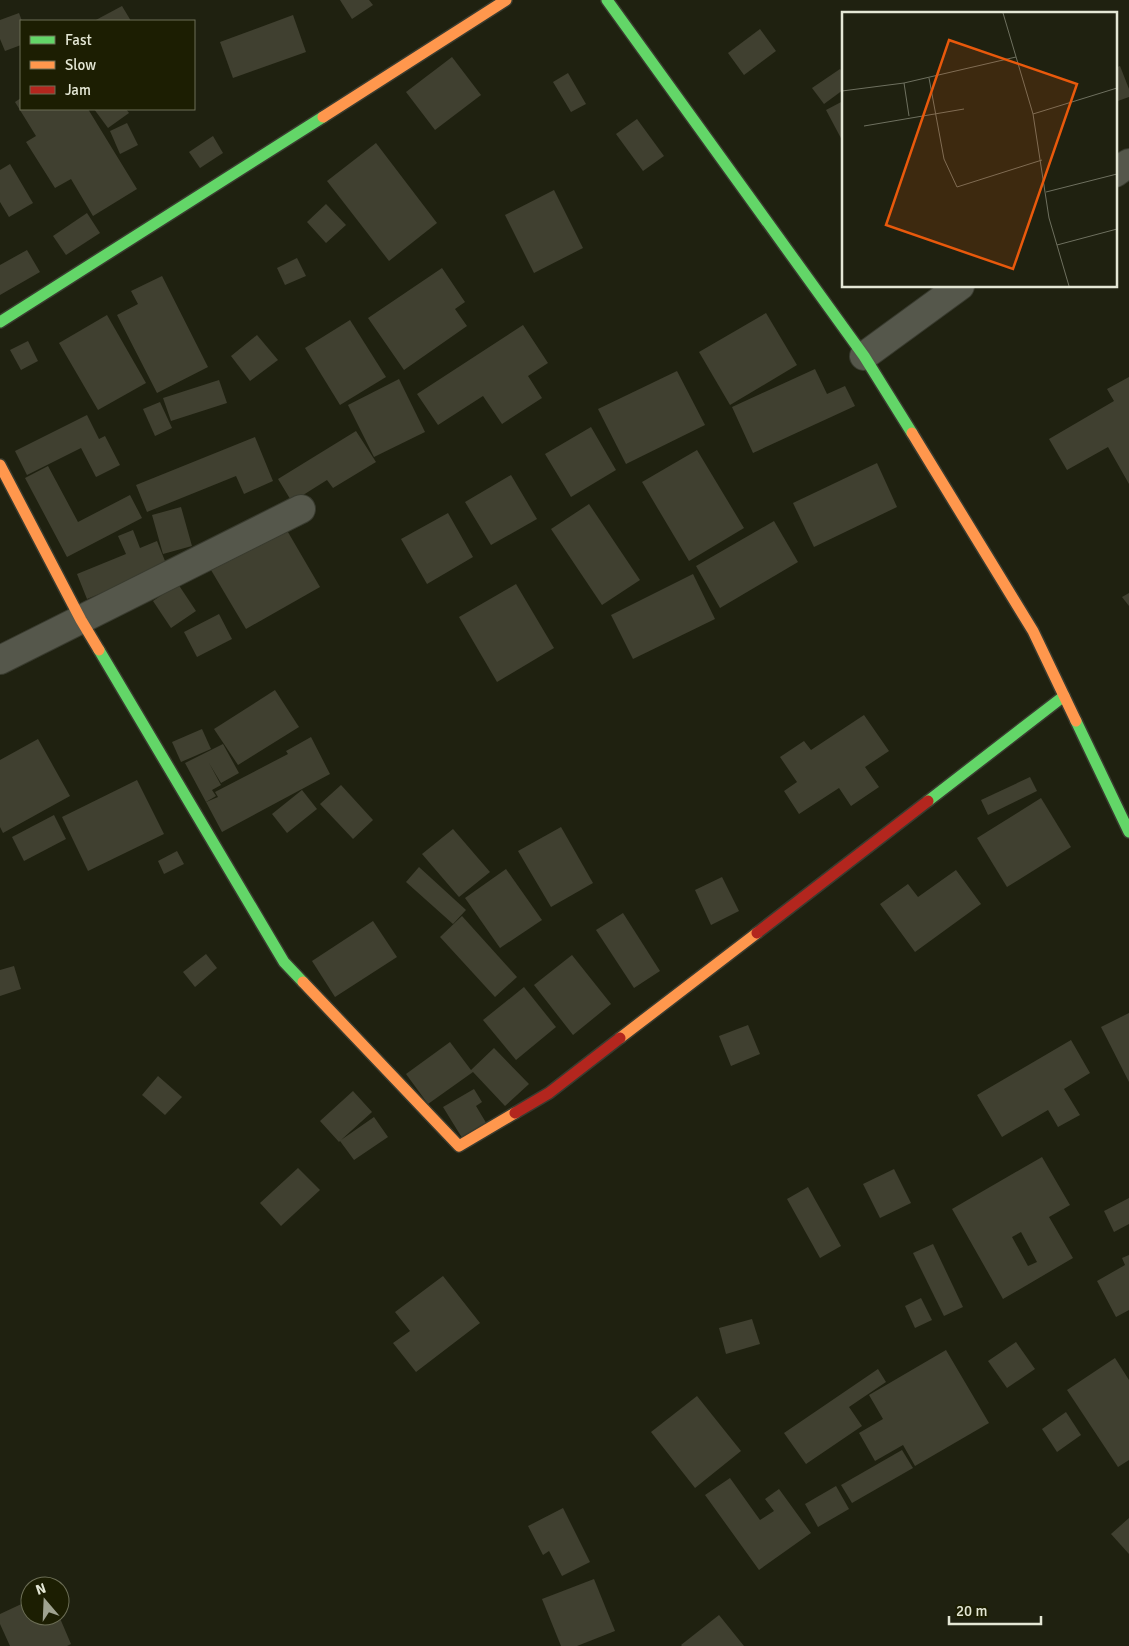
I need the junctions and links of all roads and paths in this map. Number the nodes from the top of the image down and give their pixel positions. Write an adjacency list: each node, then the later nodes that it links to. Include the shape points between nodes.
1 (506, 0): 6 (street)
2 (607, 0): 7 (street)
3 (1129, 163): 4 (street)
4 (1116, 172)
5 (957, 288): 7 (street)
6 (0, 322)
7 (864, 356): 12 (street, via 1033,631)
8 (0, 465): 10 (street)
9 (301, 509): 10 (street)
10 (81, 620): 11 (street); 12 (street, via 284,962 459,1146 549,1093)
11 (0, 660)
12 (1064, 696): 13 (street)
13 (1129, 832)

